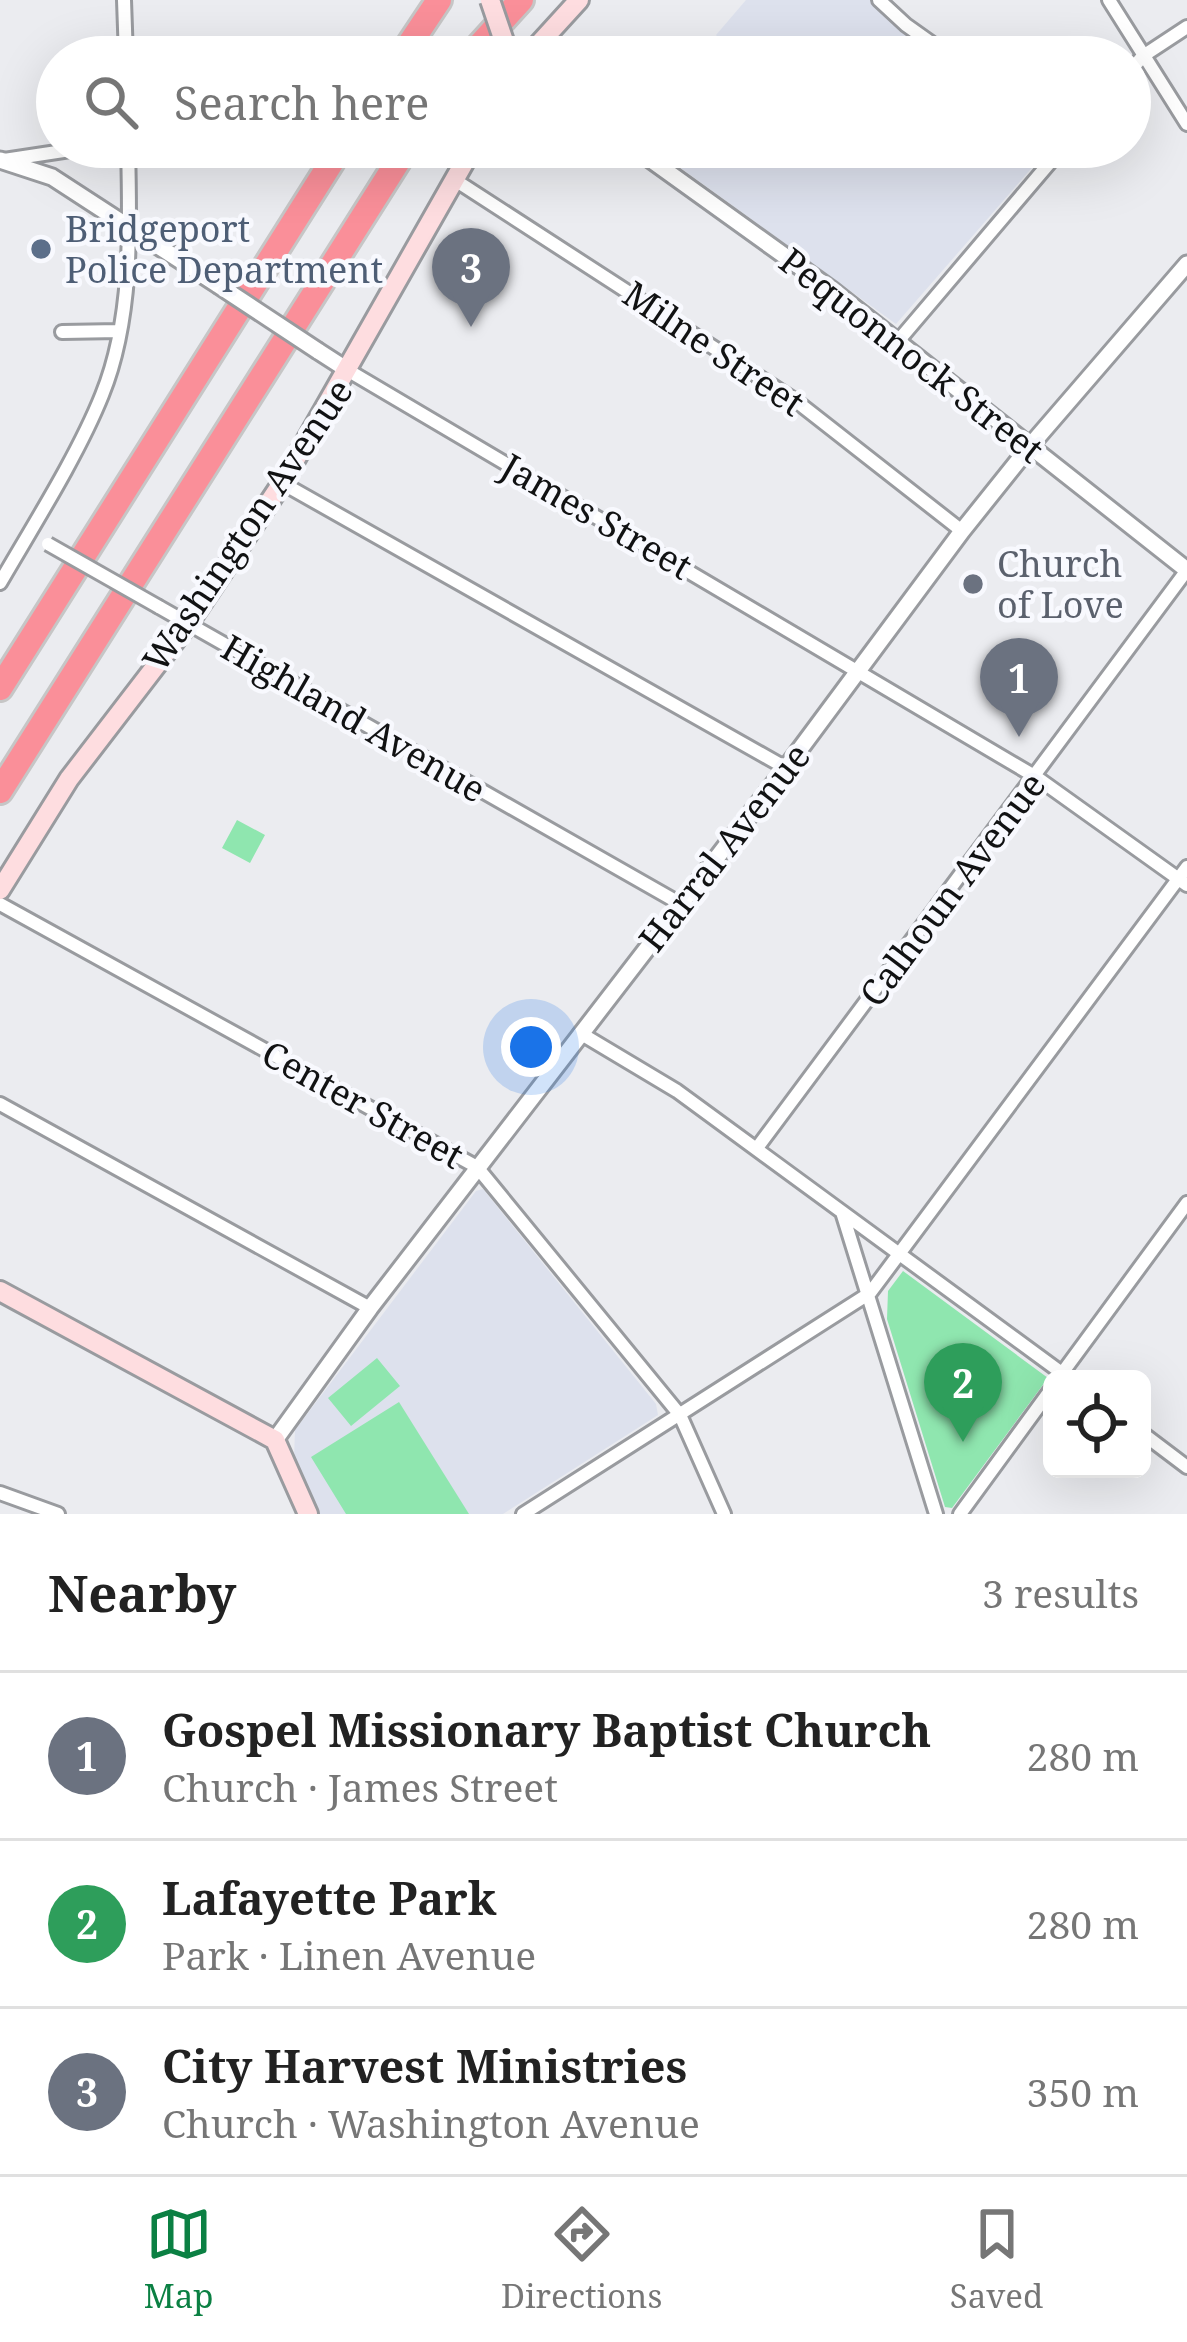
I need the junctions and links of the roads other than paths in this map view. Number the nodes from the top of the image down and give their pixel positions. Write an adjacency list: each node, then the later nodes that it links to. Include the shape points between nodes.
1 (124, 0): 11 (street)
2 (425, 0): 12 (highway)
3 (439, 0): 13 (highway)
4 (490, 0): 16 (main road, bridge)
5 (500, 0): 14 (highway)
6 (521, 0): 15 (highway)
7 (579, 0): 17 (main road)
8 (879, 0): 18 (street)
9 (1109, 0): 19 (street)
10 (1187, 27): 20 (street)
11 (125, 36)
12 (407, 36)
13 (412, 36)
14 (479, 36)
15 (486, 36)
16 (503, 36)
17 (546, 36)
18 (921, 36)
19 (1131, 36)
20 (1151, 51)
21 (1151, 68): 22 (street)
22 (1187, 124)
23 (36, 155): 24 (street)
24 (2, 160): 32 (street, James Street, via 52,177)
25 (129, 168): 32 (street)
26 (328, 168): 46 (highway)
27 (393, 168): 49 (highway)
28 (462, 168): 31 (main road, Washington Avenue)
29 (662, 168): 36 (street, Pequonnock Street)
30 (1045, 168): 36 (street)
31 (455, 180): 37 (main road, Washington Avenue); 40 (street, Milne Street, via 796,400)
32 (130, 229): 34 (street); 37 (street, James Street, bridge)
33 (1187, 264): 38 (street, Harral Avenue)
34 (119, 331): 35 (street); 41 (street, via 103,394)
35 (62, 332)
36 (898, 340): 38 (street, Pequonnock Street)
37 (349, 371): 39 (main road, Washington Avenue); 45 (street, James Street)
38 (1030, 446): 40 (street, Harral Avenue); 42 (street, Pequonnock Street)
39 (282, 483): 44 (main road, Washington Avenue); 47 (street)
40 (962, 531): 45 (street, Harral Avenue)
41 (29, 532): 43 (street); 44 (street, Highland Avenue, bridge)
42 (1187, 570): 48 (street, Calhoun Avenue)
43 (0, 583)
44 (188, 624): 51 (main road, Washington Avenue, via 69,779); 52 (street, Highland Avenue)
45 (859, 670): 47 (street, Harral Avenue); 48 (street, James Street)
46 (0, 688)
47 (786, 768): 52 (street, Harral Avenue)
48 (1036, 777): 50 (street, James Street); 56 (street, Calhoun Avenue)
49 (0, 791)
50 (1184, 877): 60 (street)
51 (0, 890)
52 (680, 903): 54 (street, Harral Avenue)
53 (0, 904): 57 (street, Center Street)
54 (580, 1034): 56 (street); 57 (street, Harral Avenue)
55 (0, 1104): 63 (street)
56 (757, 1148): 59 (street)
57 (477, 1167): 63 (street, Harral Avenue); 67 (street, Center Street)
58 (1187, 1203): 65 (street)
59 (842, 1211): 60 (street); 62 (street)
60 (902, 1253): 62 (street); 64 (street)
61 (0, 1291): 68 (main road)
62 (870, 1292): 67 (street); 76 (street)
63 (370, 1307): 68 (street, Harral Avenue)
64 (1054, 1370)
65 (1068, 1370)
66 (1043, 1400): 77 (street)
67 (680, 1415): 74 (street); 75 (street, Center Street)
68 (275, 1440): 73 (main road)
69 (1151, 1440): 70 (street)
70 (1187, 1467)
71 (0, 1492): 72 (street)
72 (58, 1514)
73 (308, 1514)
74 (523, 1514)
75 (724, 1514)
76 (936, 1514)
77 (960, 1514)

